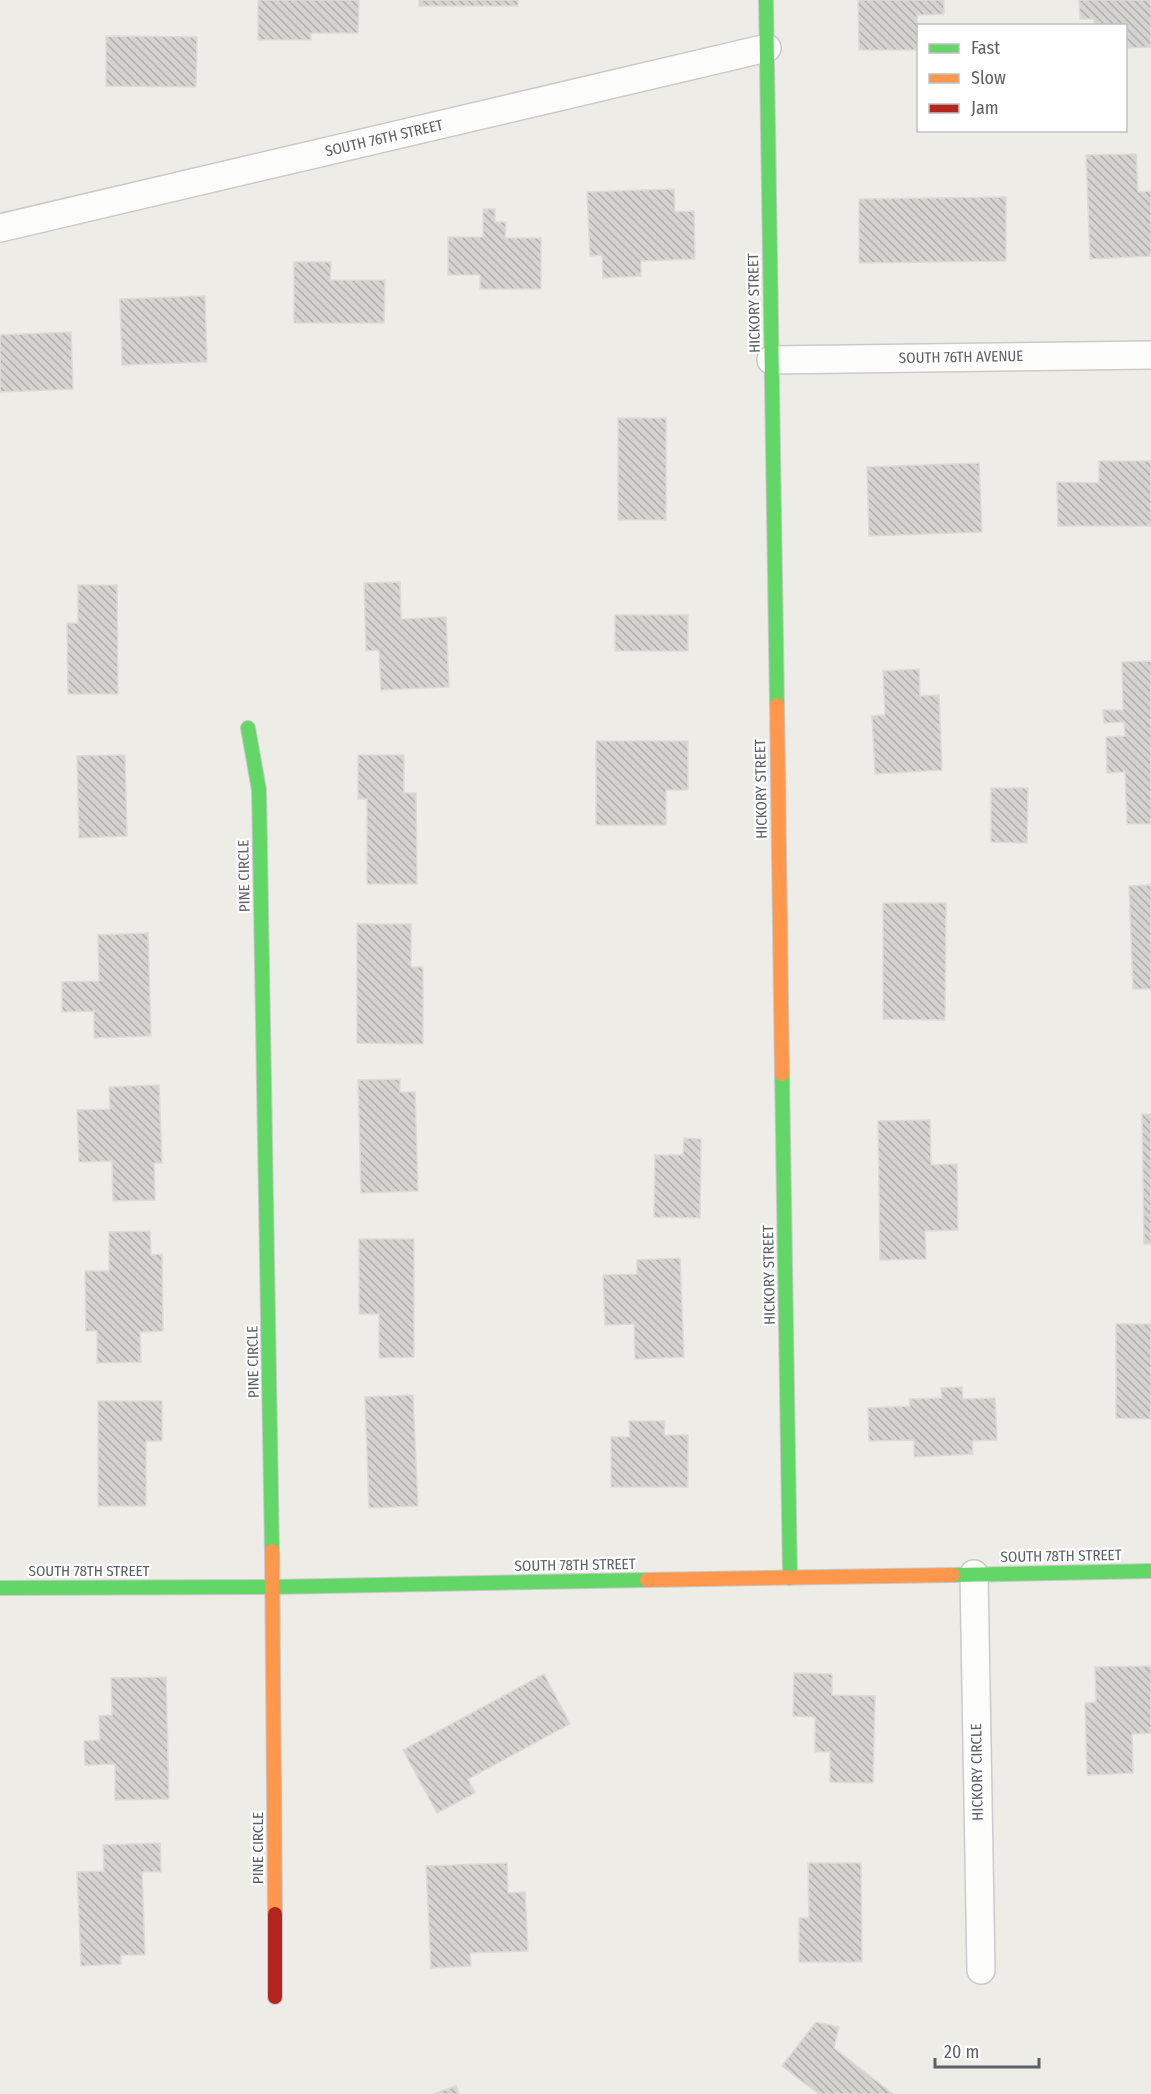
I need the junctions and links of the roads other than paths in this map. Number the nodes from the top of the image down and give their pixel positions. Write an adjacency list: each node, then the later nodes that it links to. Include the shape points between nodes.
1 (766, 0): 2 (street, HICKORY STREET)
2 (767, 48): 3 (street, SOUTH 76TH STREET); 5 (street, HICKORY STREET)
3 (0, 228)
4 (1151, 355): 5 (street, SOUTH 76TH AVENUE)
5 (771, 360): 9 (street, HICKORY STREET)
6 (248, 728): 10 (street, PINE CIRCLE, via 259,790)
7 (1151, 1571): 8 (street, SOUTH 78TH STREET)
8 (974, 1574): 9 (street, SOUTH 78TH STREET); 12 (street, HICKORY CIRCLE)
9 (790, 1578): 10 (street, SOUTH 78TH STREET)
10 (273, 1587): 11 (street, SOUTH 78TH STREET); 13 (street, PINE CIRCLE)
11 (0, 1588)
12 (981, 1970)
13 (275, 1997)

